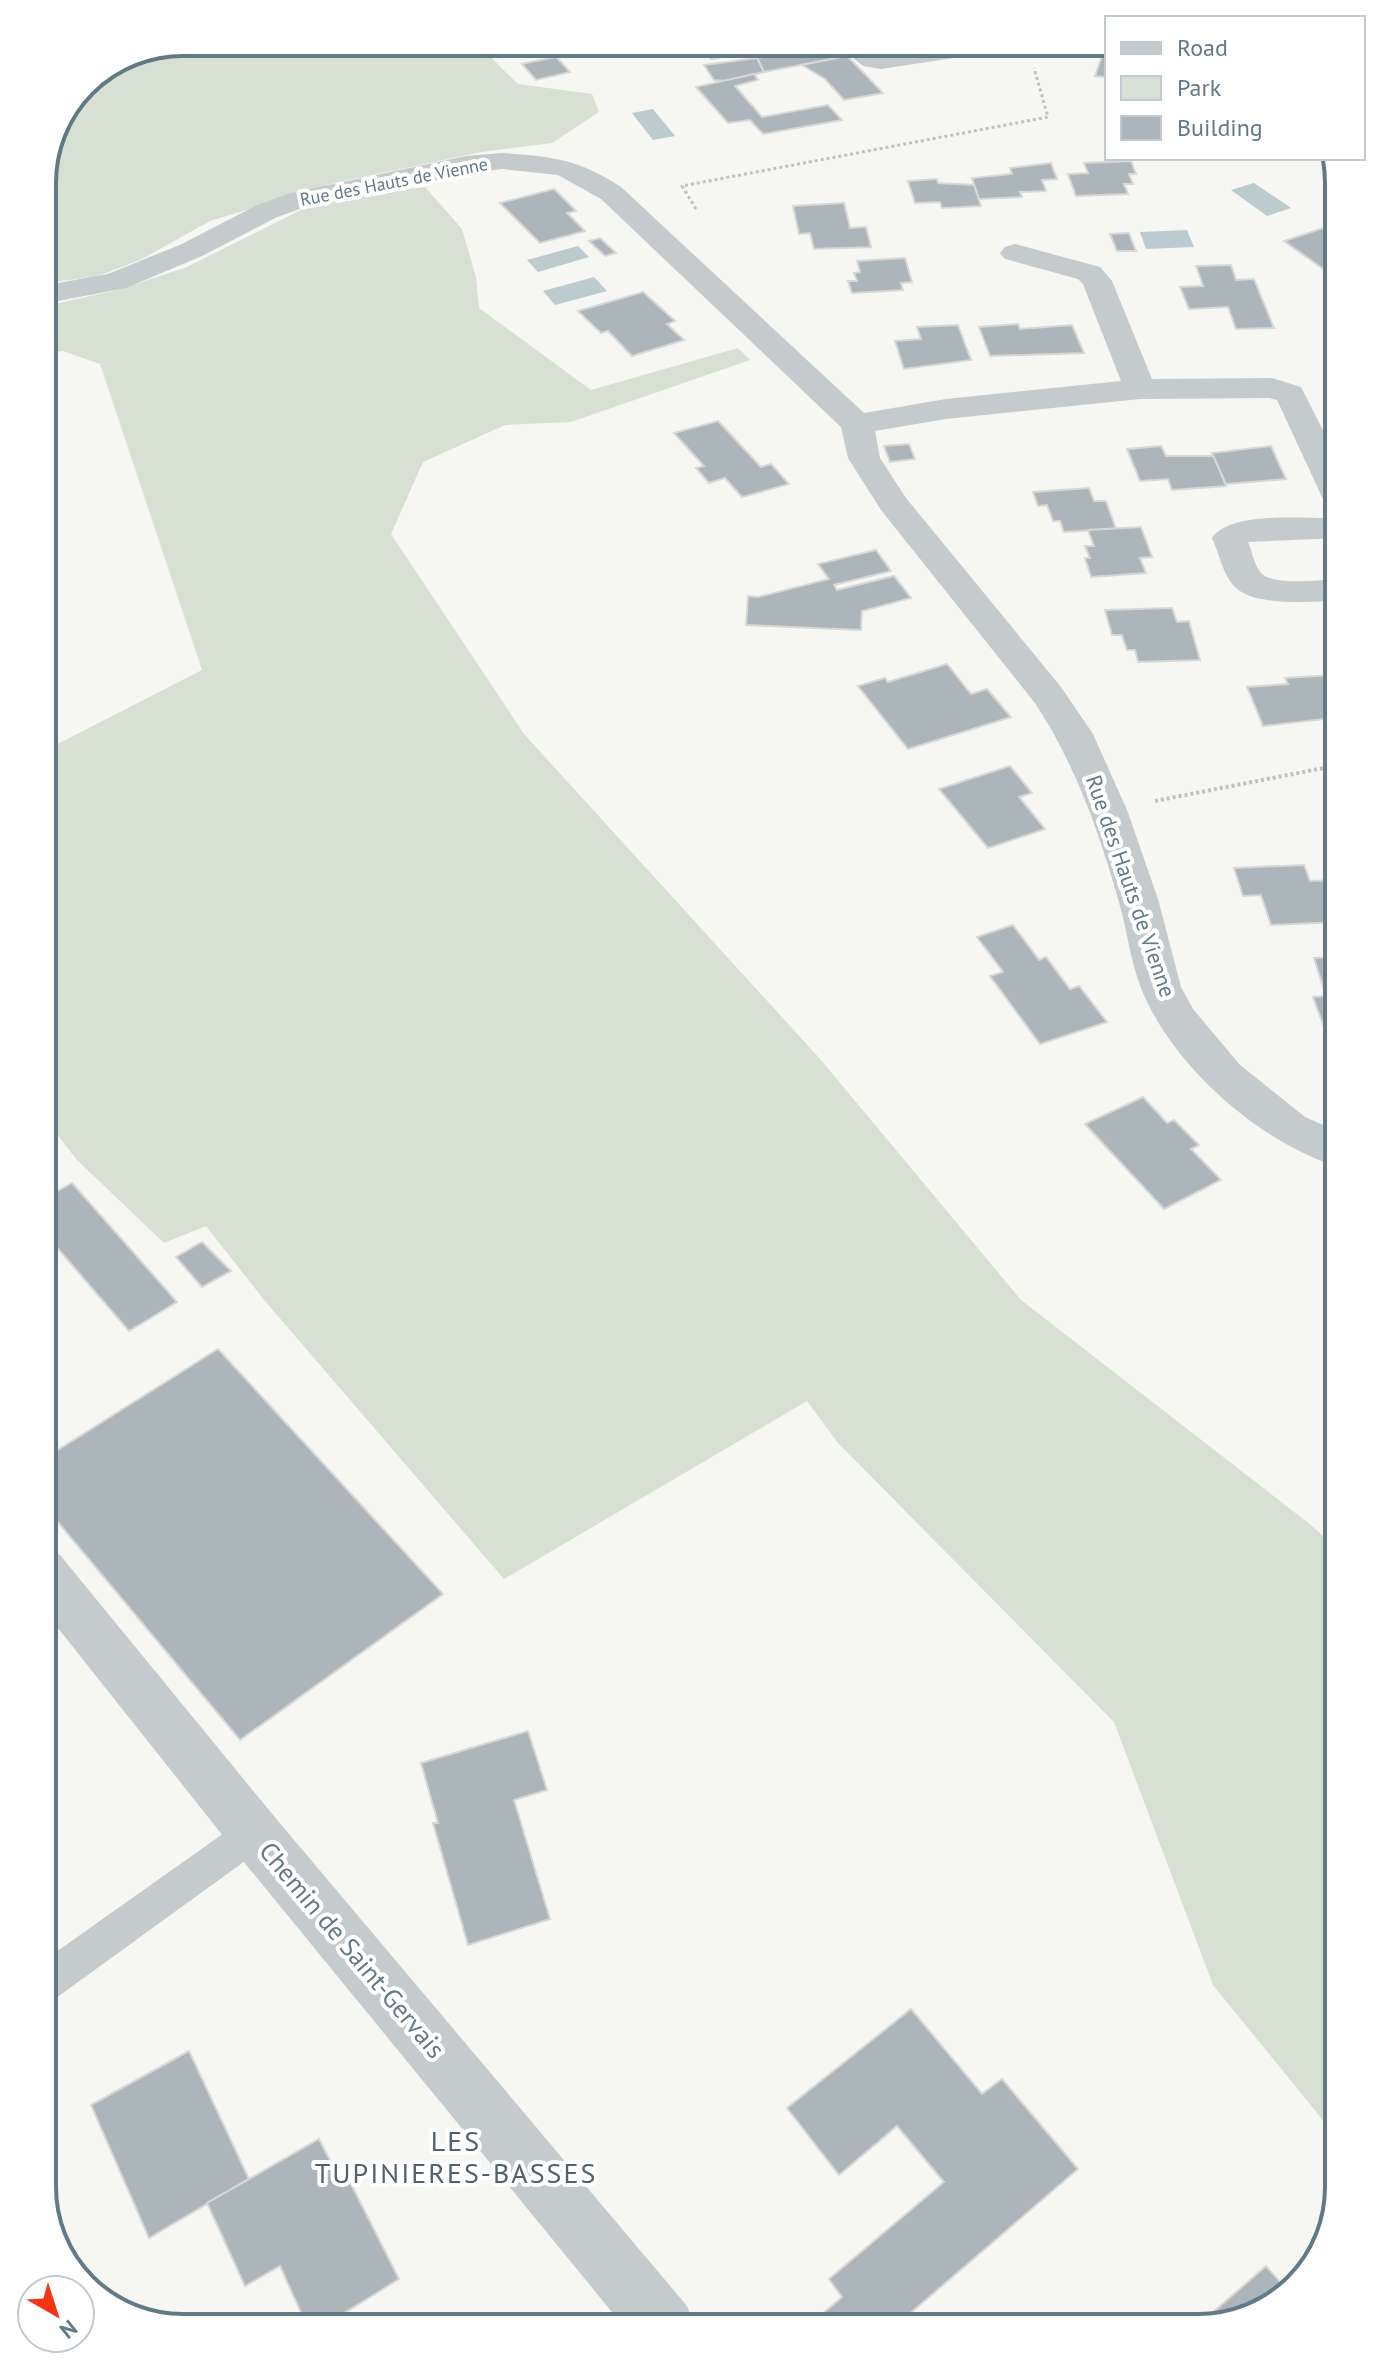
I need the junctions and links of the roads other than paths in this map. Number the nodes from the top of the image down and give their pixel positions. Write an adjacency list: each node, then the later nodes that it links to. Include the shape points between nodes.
1 (866, 56): 2 (street, via 881,61)
2 (914, 56)
3 (1015, 253): 5 (street, via 1089,273 1097,281)
4 (56, 293): 6 (street, Rue des Hauts de Vienne, via 115,282 267,211 335,190 502,161 553,166 587,177 611,193)
5 (1140, 389): 6 (street); 7 (street, via 1272,388 1290,394)
6 (857, 424): 10 (street, Rue des Hauts de Vienne, via 864,458 893,503 1074,734 1108,810 1161,987 1177,1018 1225,1076 1290,1128)
7 (1325, 468)
8 (1325, 528): 9 (street, via 1244,530 1229,538 1255,585)
9 (1325, 590)
10 (1325, 1144)
11 (56, 1587): 12 (street, Chemin de Saint-Gervais)
12 (254, 1833): 13 (lane); 14 (street, Chemin de Saint-Gervais)
13 (56, 1975)
14 (653, 2314)

